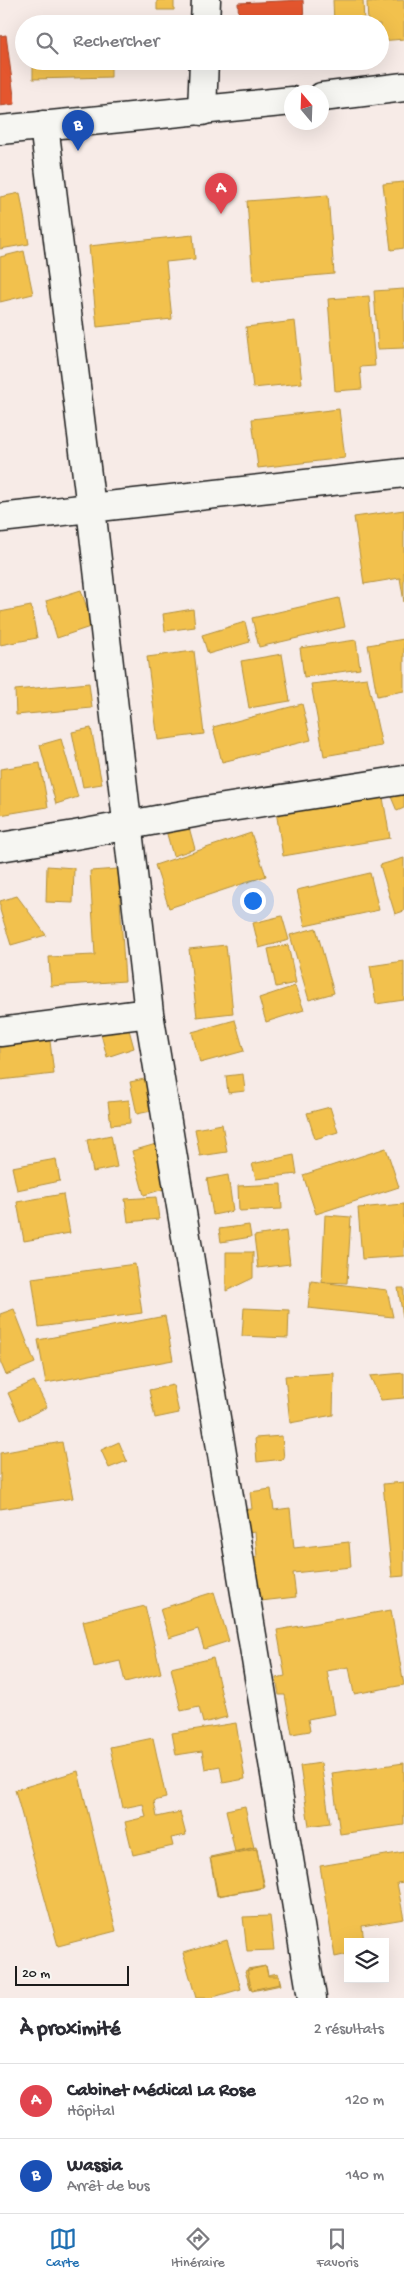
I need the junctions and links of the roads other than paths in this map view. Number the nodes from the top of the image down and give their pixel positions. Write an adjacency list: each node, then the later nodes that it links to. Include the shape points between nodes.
1 (206, 0): 2 (street)
2 (205, 15)
3 (204, 70): 7 (street)
4 (404, 87): 5 (street)
5 (329, 96)
6 (284, 102): 7 (street)
7 (202, 111): 8 (street)
8 (44, 125): 9 (street); 11 (street)
9 (0, 130)
10 (404, 473): 11 (street)
11 (91, 508): 12 (street); 14 (street)
12 (0, 518)
13 (404, 780): 14 (street)
14 (126, 826): 15 (street); 16 (street)
15 (0, 846)
16 (148, 1013): 17 (street); 18 (street)
17 (0, 1032)
18 (312, 1998)

